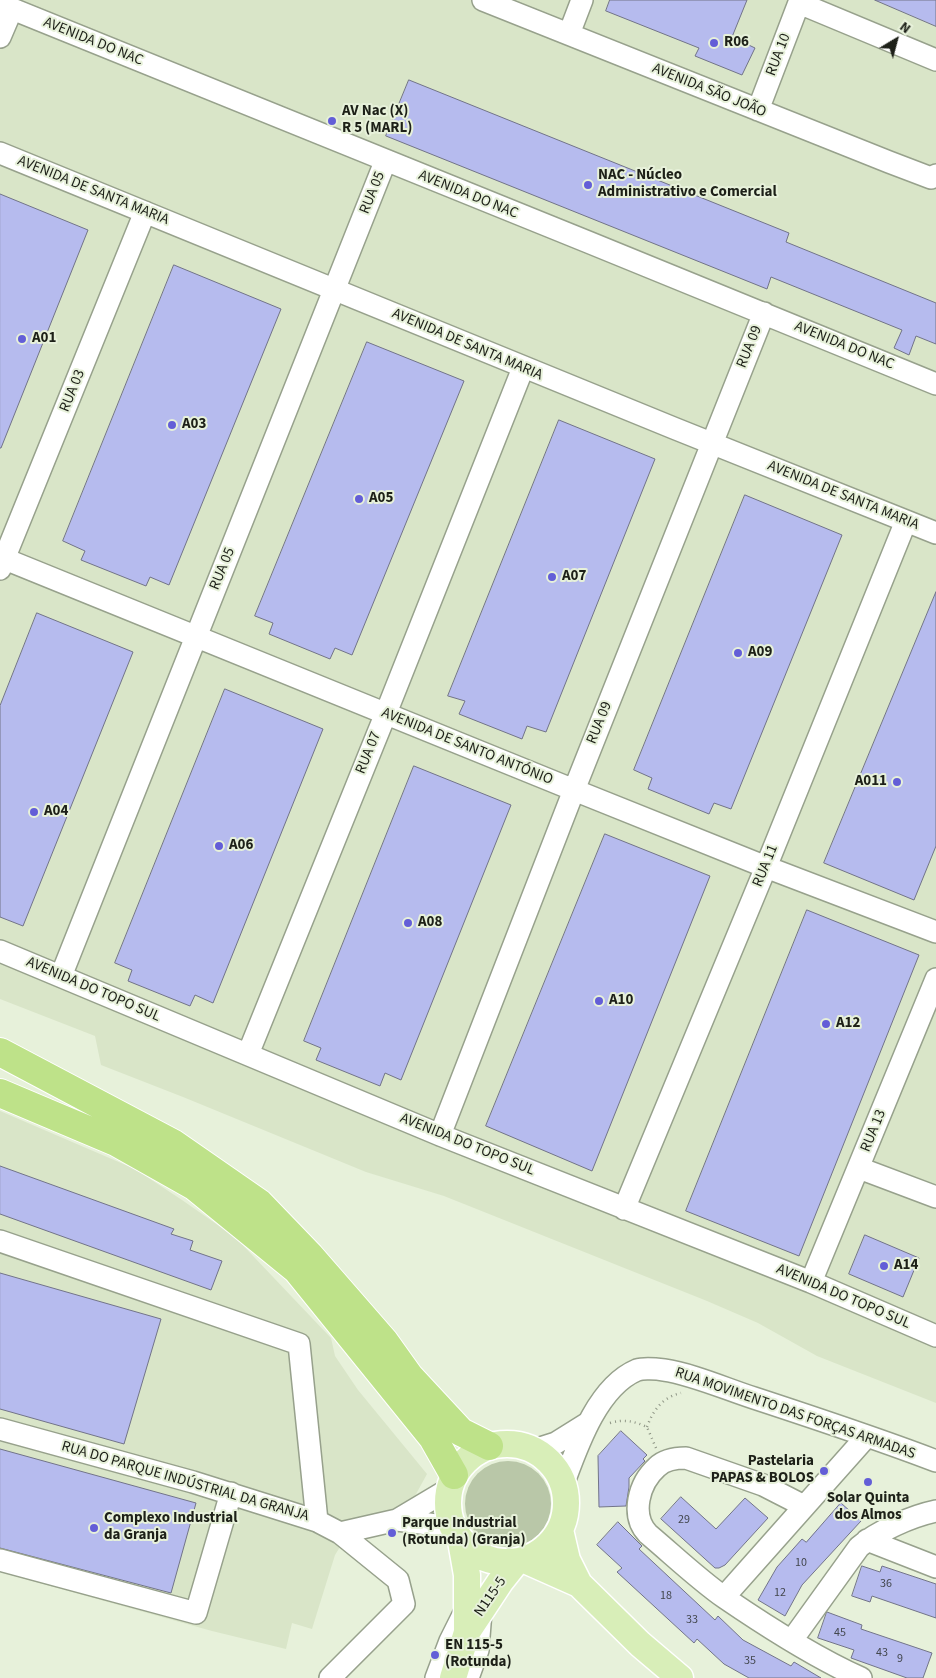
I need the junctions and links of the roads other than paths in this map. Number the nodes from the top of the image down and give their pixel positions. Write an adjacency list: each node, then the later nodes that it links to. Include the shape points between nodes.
1 (483, 0): 5 (street, AVENIDA SÃO JOÃO)
2 (582, 0): 5 (street)
3 (800, 1): 7 (street); 8 (street, RUA 10)
4 (6, 7): 6 (street); 10 (street, AVENIDA DO NAC)
5 (569, 34): 8 (street, AVENIDA SÃO JOÃO)
6 (0, 37)
7 (936, 60)
8 (758, 110): 11 (street, AVENIDA SÃO JOÃO, via 931,178)
9 (0, 153): 12 (street, AVENIDA DE SANTA MARIA)
10 (385, 162): 13 (street, RUA 05); 14 (street, AVENIDA DO NAC)
11 (936, 175)
12 (145, 212): 13 (street, AVENIDA DE SANTA MARIA); 20 (street, RUA 03)
13 (335, 289): 15 (street, AVENIDA DE SANTA MARIA); 21 (street, RUA 05)
14 (764, 313): 16 (street, AVENIDA DO NAC); 17 (street, RUA 09)
15 (523, 368): 17 (street, AVENIDA DE SANTA MARIA); 22 (street, RUA 07)
16 (936, 384)
17 (712, 443): 18 (street, AVENIDA DE SANTA MARIA); 23 (street, RUA 09)
18 (906, 521): 19 (street, AVENIDA DE SANTA MARIA); 24 (street, RUA 11)
19 (936, 533)
20 (1, 561): 21 (street, AVENIDA DE SANTO ANTÓNIO)
21 (196, 637): 22 (street, AVENIDA DE SANTO ANTÓNIO); 27 (street, RUA 05)
22 (386, 713): 23 (street, AVENIDA DE SANTO ANTÓNIO); 30 (street, RUA 07)
23 (574, 790): 24 (street, AVENIDA DE SANTO ANTÓNIO); 35 (street, RUA 09)
24 (766, 867): 25 (street, AVENIDA DE SANTO ANTÓNIO); 38 (street, RUA 11)
25 (936, 932)
26 (0, 951): 27 (street, AVENIDA DO TOPO SUL)
27 (61, 976): 30 (street, AVENIDA DO TOPO SUL)
28 (936, 979): 36 (street, RUA 13)
29 (0, 1052): 33 (highway)
30 (248, 1054): 35 (street, AVENIDA DO TOPO SUL)
31 (0, 1058): 33 (highway)
32 (0, 1074): 40 (highway, via 88,1110 165,1148)
33 (64, 1087): 40 (highway, via 174,1144 259,1203)
34 (0, 1093): 49 (highway, via 116,1142 194,1186 297,1270 433,1438)
35 (440, 1135): 38 (street, AVENIDA DO TOPO SUL)
36 (859, 1168): 37 (street); 41 (street, RUA 13)
37 (936, 1197)
38 (624, 1209): 41 (street, AVENIDA DO TOPO SUL)
39 (0, 1241): 54 (street, via 299,1344)
40 (310, 1256): 46 (highway, via 461,1432)
41 (811, 1282): 42 (street, AVENIDA DO TOPO SUL)
42 (936, 1336)
43 (588, 1422): 45 (street, RUA MOVIMENTO DAS FORÇAS ARMADAS, via 612,1387 638,1370 663,1370); 47 (street, RUA MOVIMENTO DAS FORÇAS ARMADAS, via 556,1443); 50 (street, RUA MOVIMENTO DAS FORÇAS ARMADAS)
44 (0, 1429): 51 (street, RUA DO PARQUE INDÚSTRIAL DA GRANJA)
45 (867, 1436): 48 (street, RUA MOVIMENTO DAS FORÇAS ARMADAS); 52 (street)
46 (489, 1446): 47 (main road, via 520,1445); 49 (main road, via 463,1463)
47 (534, 1450): 50 (main road, via 557,1471)
48 (936, 1461)
49 (451, 1482): 55 (street); 58 (main road, via 447,1508)
50 (563, 1485): 56 (main road, via 565,1516)
51 (231, 1493): 54 (street, RUA DO PARQUE INDÚSTRIAL DA GRANJA); 60 (street, via 196,1613)
52 (804, 1506): 64 (street); 64 (street, via 763,1485 686,1458 671,1459 657,1466 642,1489 638,1503 640,1523 648,1534)
53 (936, 1511): 59 (street, via 919,1514)
54 (317, 1520): 57 (street, RUA DO PARQUE INDÚSTRIAL DA GRANJA)
55 (397, 1520): 57 (street); 58 (street)
56 (560, 1530): 61 (main road, via 539,1553); 63 (main road, via 567,1560)
57 (340, 1533): 67 (street, RUA DO PARQUE INDÚSTRIAL DA GRANJA, via 398,1580 404,1604)
58 (457, 1534): 61 (main road, via 477,1554 496,1561); 65 (main road, via 467,1574)
59 (867, 1540): 62 (street); 66 (street, via 855,1551)
60 (0, 1560)
61 (520, 1561): 63 (main road); 65 (main road, N115-5)
62 (936, 1567)
63 (579, 1584): 71 (main road)
64 (724, 1597): 66 (street)
65 (471, 1617): 68 (street, via 450,1641); 69 (main road); 70 (street, via 478,1650)
66 (792, 1640): 72 (street)
67 (330, 1678)
68 (436, 1678)
69 (453, 1678)
70 (468, 1678)
71 (680, 1678)
72 (861, 1678)

